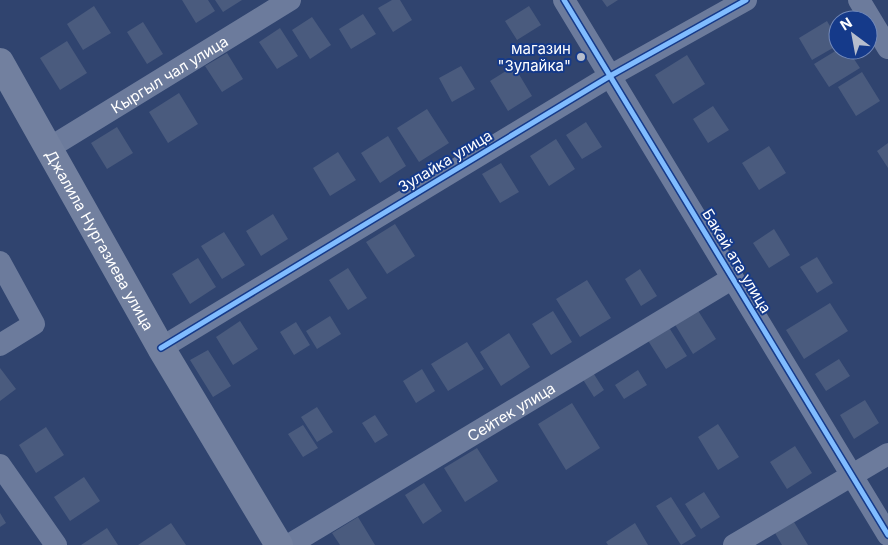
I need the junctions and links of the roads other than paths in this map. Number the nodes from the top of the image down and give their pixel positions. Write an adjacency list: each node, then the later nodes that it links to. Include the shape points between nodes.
1 (290, 0): 8 (street, Кыргыл чал улица)
2 (564, 0): 7 (street, Бакай ата улица)
3 (746, 0): 7 (street, Зулайка улица)
4 (859, 0): 5 (street)
5 (888, 48)
6 (0, 62): 8 (street, Джалила Нургазиева улица)
7 (610, 76): 10 (street, Бакай ата улица); 12 (street, Зулайка улица)
8 (49, 148): 12 (street, Джалила Нургазиева улица)
9 (0, 262): 11 (street, via 34,324)
10 (733, 278): 15 (street, Бакай ата улица); 19 (street, Сейтек улица)
11 (0, 345)
12 (161, 348): 18 (street, Джалила Нургазиева улица)
13 (888, 454): 15 (street)
14 (0, 465): 17 (street)
15 (852, 475): 16 (street, Бакай ата улица); 20 (street)
16 (888, 535)
17 (56, 545)
18 (279, 545)
19 (290, 545)
20 (734, 545)

